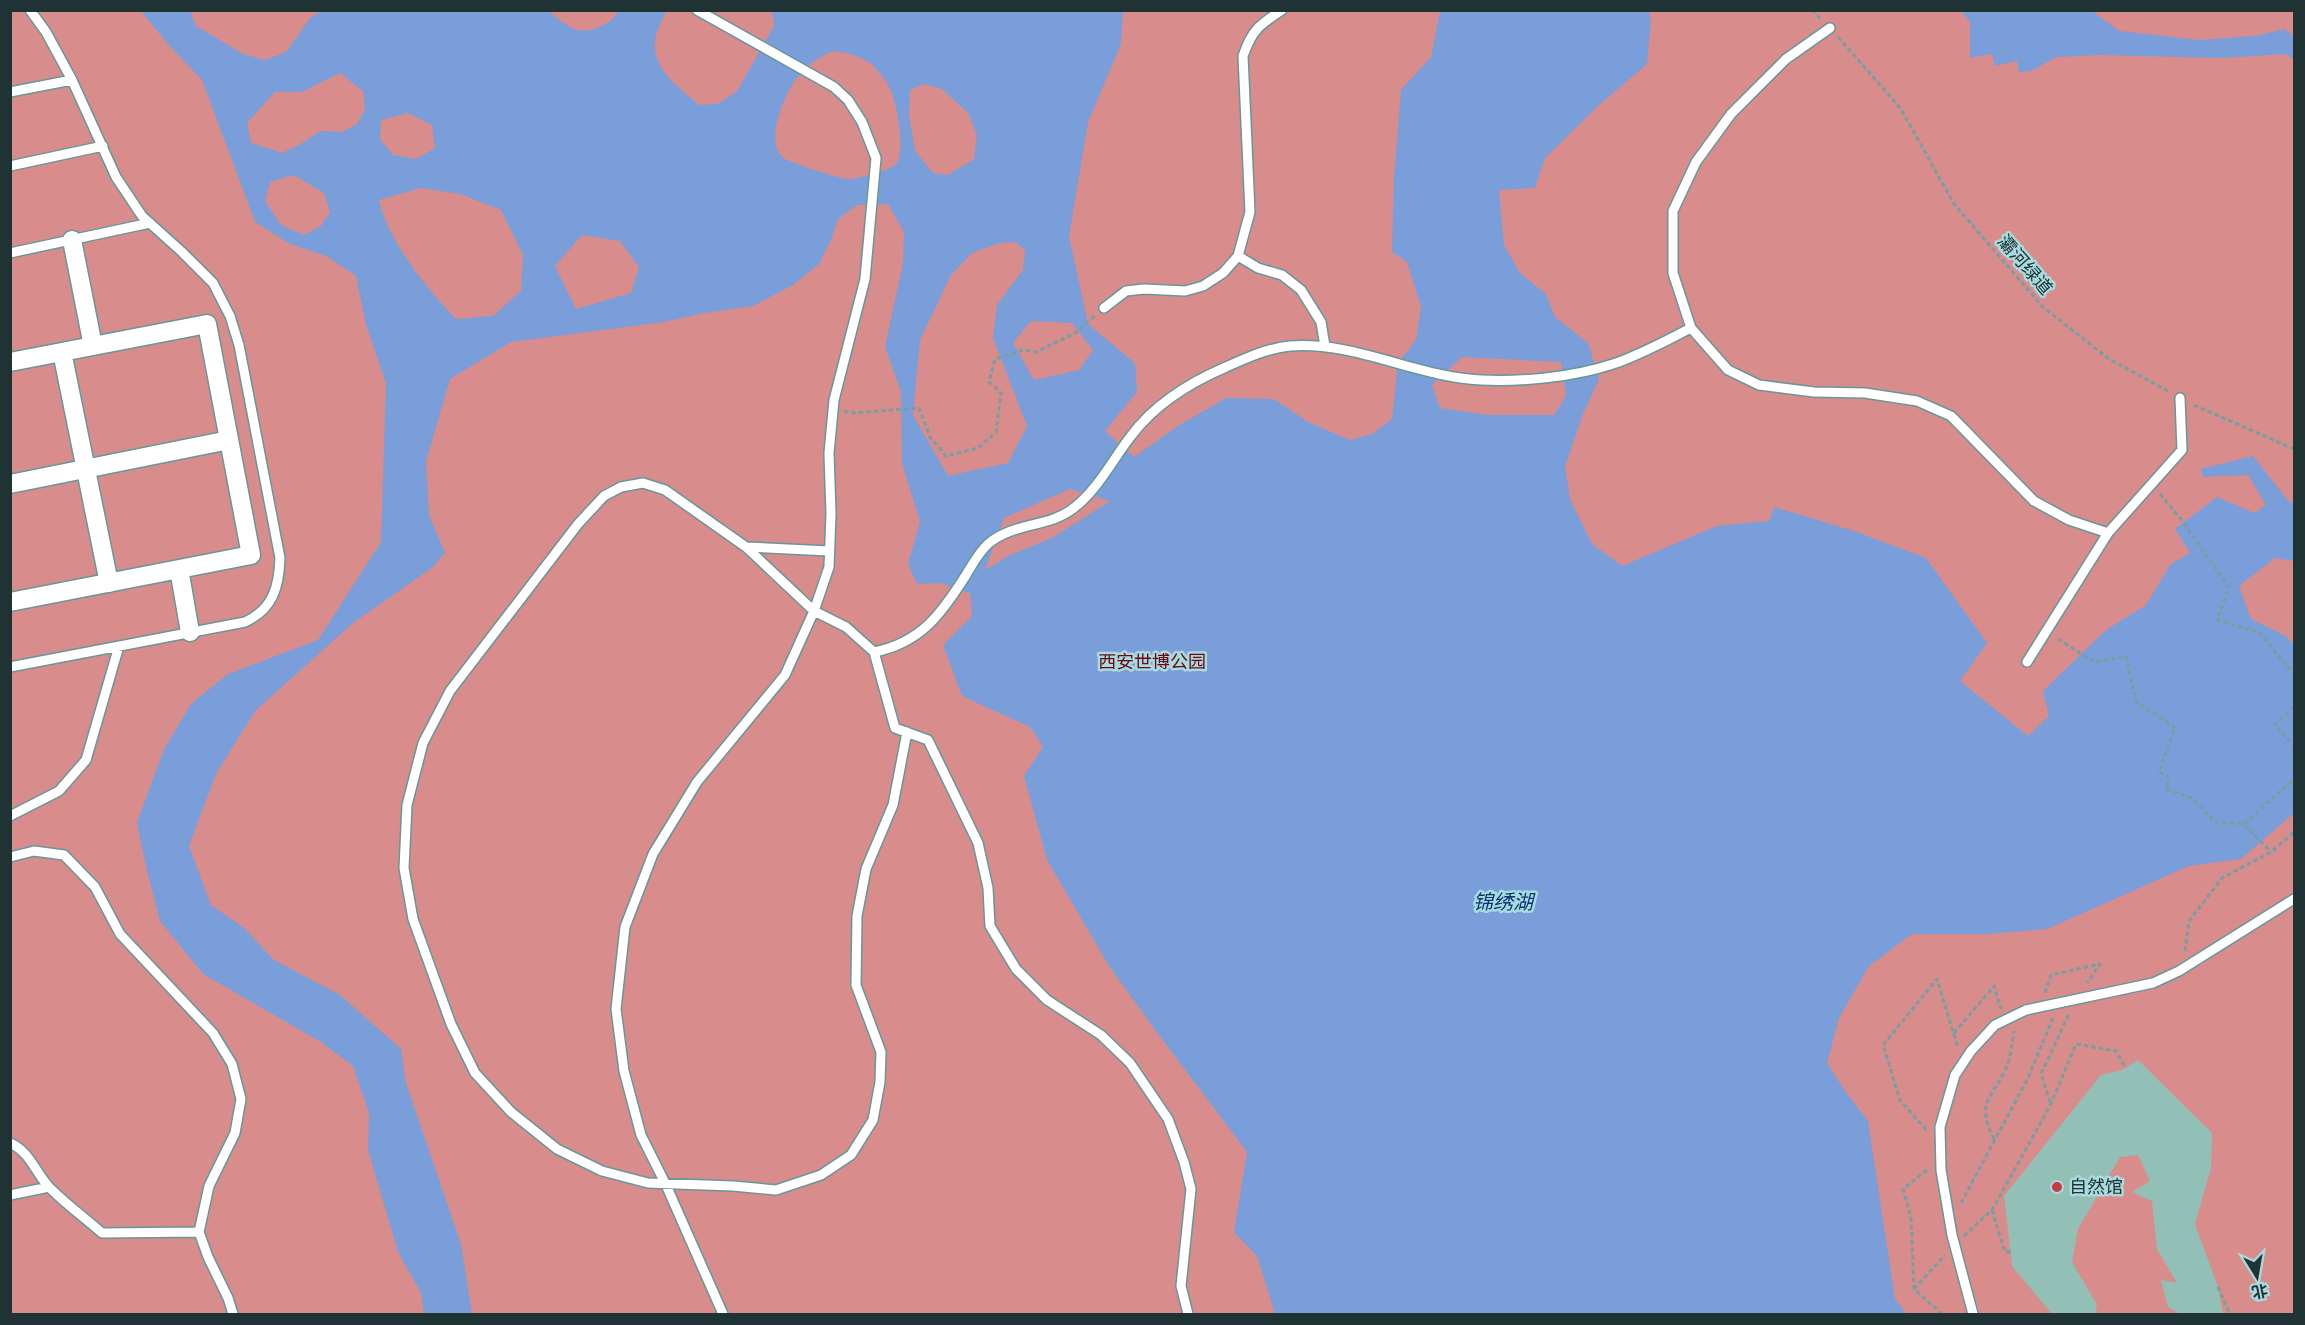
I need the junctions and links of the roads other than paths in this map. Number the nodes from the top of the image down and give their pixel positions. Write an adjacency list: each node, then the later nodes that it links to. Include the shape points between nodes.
1 (30, 10): 5 (lane)
2 (697, 10): 25 (lane, via 826,81 853,107 876,158 865,279 833,409)
3 (1282, 10): 12 (lane, via 1258,25 1243,56 1250,212)
4 (1830, 28): 14 (lane, via 1786,59 1731,114 1696,162 1673,211 1673,273)
5 (72, 80): 6 (lane); 7 (lane)
6 (10, 92)
7 (104, 146): 8 (lane); 9 (lane, via 116,177)
8 (10, 166)
9 (150, 223): 10 (lane); 30 (lane, via 213,283 230,316 280,558 280,579 272,599 259,615 245,622)
10 (72, 240): 11 (lane); 15 (street)
11 (10, 253)
12 (1238, 256): 13 (lane, via 1223,273 1203,286 1185,291 1126,291); 16 (lane, via 1258,268 1282,275 1301,290 1321,322)
13 (1104, 308)
14 (1691, 328): 16 (lane, via 1612,365 1530,380 1480,380 1423,372); 23 (lane, via 1728,370 1759,385 1886,396 1917,401 1952,416 2034,501 2069,520)
15 (93, 346): 17 (street); 20 (street, via 207,324)
16 (1325, 346): 32 (lane, via 1288,346 1254,355 1179,392 1144,420 1075,508 988,544 946,606 928,625 908,642)
17 (62, 352): 18 (street); 21 (street)
18 (10, 362)
19 (2180, 398): 23 (lane, via 2182,450)
20 (230, 440): 21 (street); 26 (street, via 251,555)
21 (86, 469): 22 (street); 27 (street)
22 (10, 484)
23 (2108, 533): 33 (lane)
24 (746, 547): 25 (lane); 29 (lane); 40 (lane, via 665,490 643,483 621,487 604,496 578,524 450,691 423,743 407,805 404,868 413,920 451,1024 475,1073 511,1112 558,1149 602,1171)
25 (829, 551): 29 (lane, via 829,567)
26 (179, 569): 27 (street); 30 (street)
27 (109, 583): 28 (street)
28 (10, 602)
29 (814, 611): 32 (lane, via 846,627); 40 (lane, via 785,675 697,782 652,854 625,927 616,1009 624,1071 641,1136)
30 (190, 632): 31 (lane)
31 (119, 646): 34 (lane); 36 (lane, via 86,760 59,791)
32 (874, 652): 35 (lane, via 895,728)
33 (2027, 662)
34 (10, 667)
35 (907, 732): 40 (lane, via 893,805 866,869 857,916 856,985 881,1052 873,1120 851,1155 821,1175 776,1190); 46 (lane, via 928,740 959,801 978,843 988,888 990,926 1016,969 1047,1000 1101,1035 1130,1063 1168,1119 1191,1189 1181,1286)
36 (10, 816)
37 (10, 857): 43 (lane, via 34,851 64,855 94,887 120,933 213,1033 232,1064 241,1099 235,1133 209,1186)
38 (2295, 899): 47 (lane, via 2153,984 2018,1014 1995,1025 1971,1051 1955,1075 1940,1127 1940,1147 1950,1223)
39 (10, 1143): 41 (lane, via 35,1165)
40 (666, 1185): 45 (lane)
41 (49, 1187): 42 (lane); 43 (lane, via 102,1233)
42 (10, 1195)
43 (199, 1232): 44 (lane)
44 (233, 1314)
45 (723, 1314)
46 (1188, 1314)
47 (1973, 1314)

